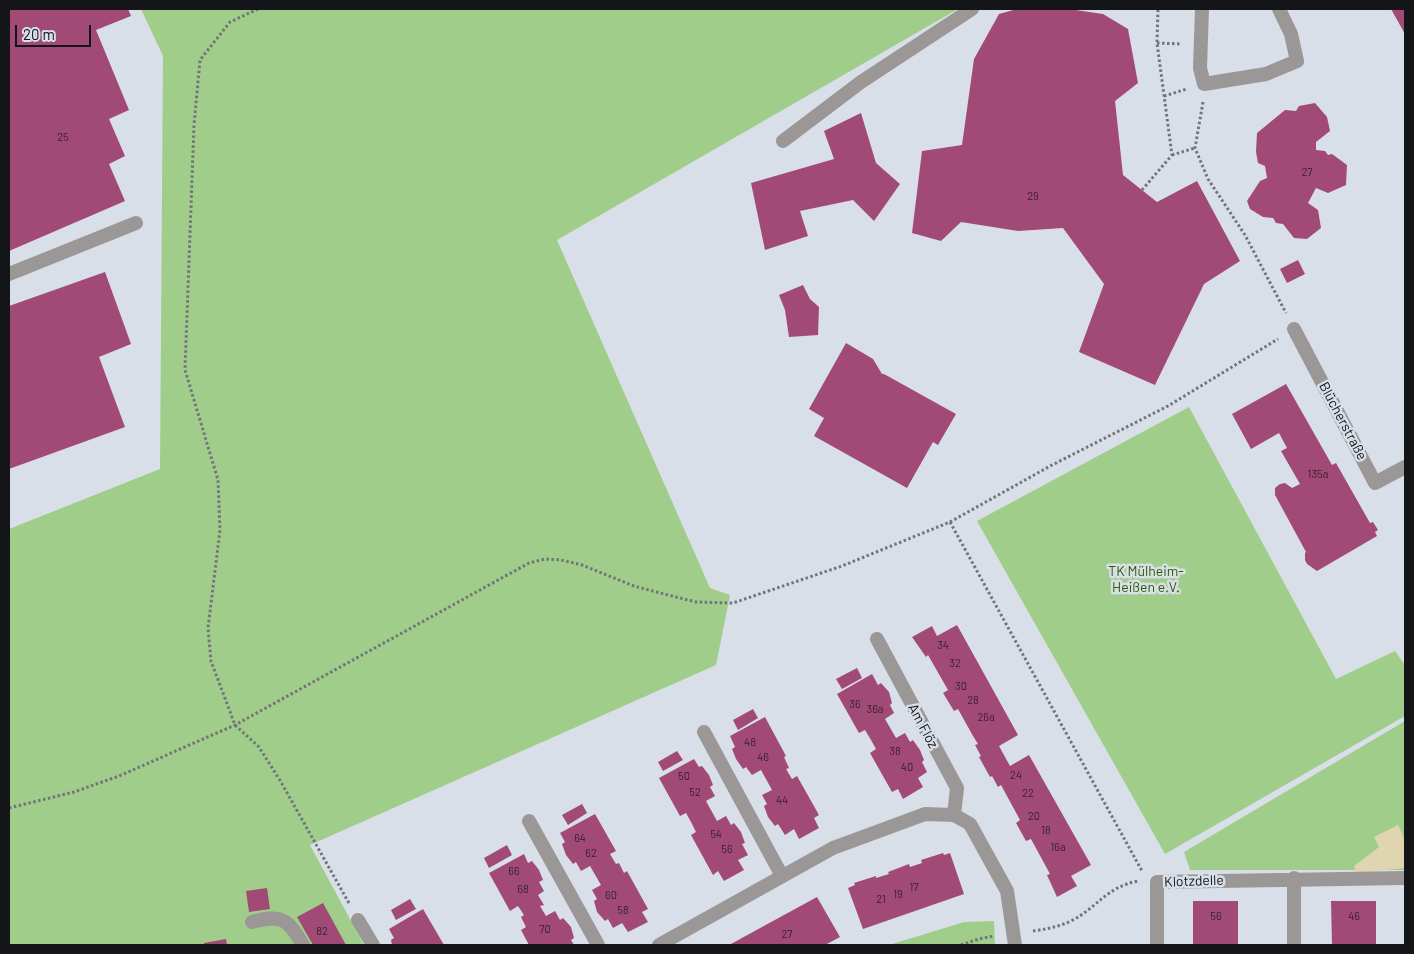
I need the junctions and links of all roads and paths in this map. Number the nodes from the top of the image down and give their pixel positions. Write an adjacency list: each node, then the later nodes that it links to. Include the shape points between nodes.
1 (258, 9): 20 (path, via 230,22 200,60 194,125 185,370 218,480 220,530 208,628 211,661)
2 (972, 9): 10 (street, via 861,82)
3 (1158, 9): 6 (path)
4 (1202, 9): 7 (street)
5 (1279, 9): 8 (street, via 1291,34 1297,61 1266,74)
6 (1157, 43): 7 (path); 9 (path)
7 (1201, 44): 8 (street, via 1200,68)
8 (1204, 84): 9 (path); 11 (path, via 1203,110)
9 (1164, 96): 12 (path)
10 (783, 141)
11 (1195, 148): 12 (path); 16 (path, via 1208,179 1245,235)
12 (1172, 155): 13 (path)
13 (1142, 190)
14 (136, 223): 15 (street)
15 (9, 274)
16 (1294, 329): 17 (street, Blücherstraße, via 1375,483); 18 (path, via 1168,406)
17 (1405, 467)
18 (950, 522): 20 (path, via 842,566 733,604 696,602 664,594 561,560 537,561); 25 (path)
19 (877, 640): 23 (street, Am Flöz, via 956,788)
20 (235, 725): 22 (path, via 119,776 74,792); 30 (path, via 259,748 281,782)
21 (704, 732): 26 (street)
22 (9, 808)
23 (954, 815): 26 (street, via 925,814 834,848); 32 (street, via 970,824 1007,891)
24 (529, 821): 35 (street)
25 (1144, 875)
26 (782, 876): 36 (street)
27 (1294, 878): 28 (street, Klotzdelle); 38 (street, Klotzdelle, via 1157,882); 39 (street)
28 (1405, 878)
29 (1144, 881): 32 (path, via 1126,884 1108,893 1072,920)
30 (358, 920): 34 (street)
31 (252, 922): 33 (street, via 270,917 281,919 294,929)
32 (1015, 939): 37 (path, via 979,939)
33 (303, 945)
34 (373, 945)
35 (598, 945)
36 (659, 945)
37 (961, 945)
38 (1157, 945)
39 (1294, 945)

